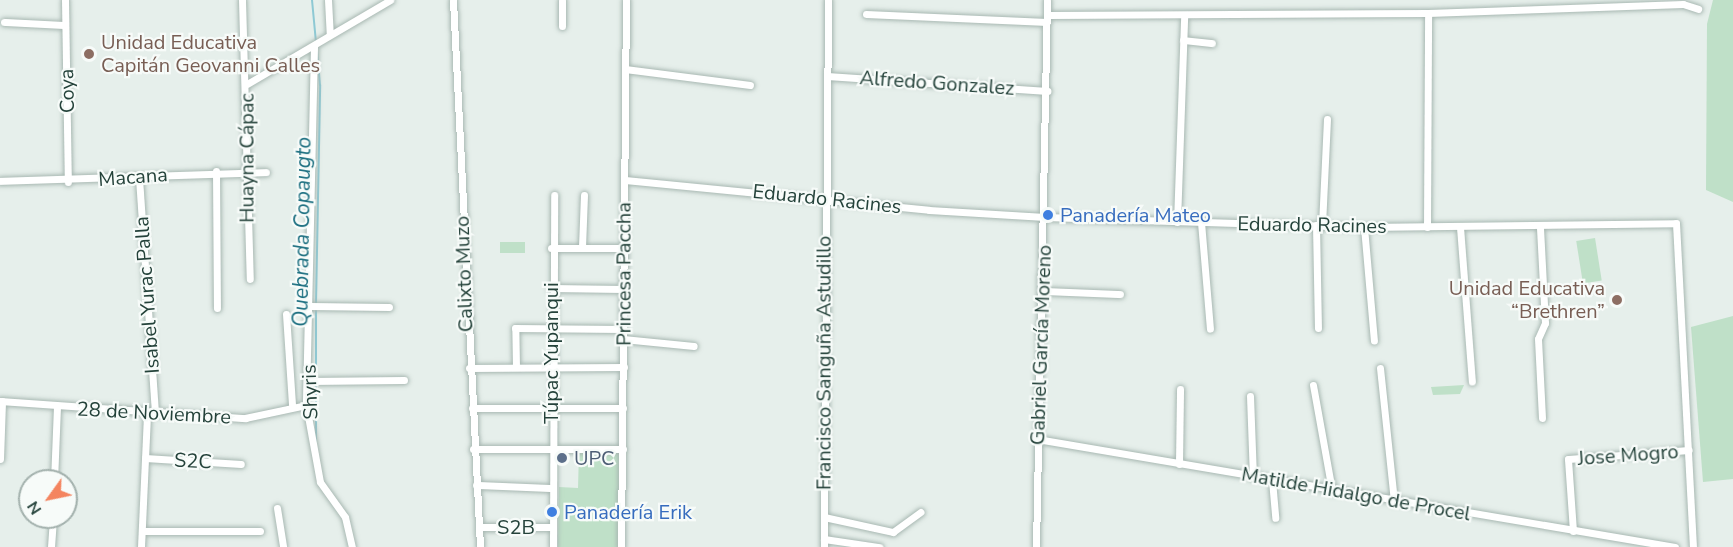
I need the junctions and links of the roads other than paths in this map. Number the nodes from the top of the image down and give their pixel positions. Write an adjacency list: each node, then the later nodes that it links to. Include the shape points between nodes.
1 (65, 0): 16 (street, Coya)
2 (242, 0): 24 (street, Huayna Cápac)
3 (328, 0): 18 (street)
4 (390, 0): 18 (street)
5 (453, 0): 67 (street, Calixto Muzo)
6 (562, 0): 17 (street)
7 (626, 0): 22 (street, Princesa Paccha)
8 (828, 0): 23 (street, Francisco Sanguña Astudillo)
9 (1047, 0): 14 (street, Gabriel García Moreno)
10 (1698, 9): 11 (street, via 1683,4)
11 (1428, 13): 13 (street); 43 (street)
12 (866, 14): 14 (street)
13 (1184, 17): 14 (street); 19 (street)
14 (1047, 19): 26 (street, Gabriel García Moreno)
15 (4, 22): 16 (street)
16 (65, 25): 34 (street, Coya)
17 (562, 26)
18 (330, 34): 21 (street)
19 (1183, 40): 20 (street); 39 (street)
20 (1212, 43)
21 (314, 47): 24 (street); 54 (street, Shyris)
22 (625, 69): 25 (street); 32 (street, Princesa Paccha)
23 (827, 76): 26 (street, Alfredo Gonzalez); 37 (street, Francisco Sanguña Astudillo)
24 (247, 84): 29 (street, Huayna Cápac)
25 (750, 85)
26 (1047, 91): 38 (street, Gabriel García Moreno)
27 (1327, 118): 41 (street)
28 (216, 171): 29 (street, Macana); 31 (street, Macana); 56 (street)
29 (246, 171): 30 (street, Macana); 49 (street, Huayna Cápac)
30 (266, 172)
31 (139, 178): 34 (street, Macana); 83 (street, Isabel Yurac Palla)
32 (625, 180): 37 (street, Eduardo Racines); 48 (street, Princesa Paccha)
33 (0, 181): 34 (street, Macana)
34 (68, 182)
35 (554, 195): 47 (street, Túpac Yupanqui)
36 (584, 195): 46 (street)
37 (824, 198): 38 (street, Eduardo Racines); 103 (street, Francisco Sanguña Astudillo)
38 (1045, 217): 39 (street, Eduardo Racines); 52 (street, Gabriel García Moreno)
39 (1177, 222): 40 (street, Eduardo Racines)
40 (1201, 222): 41 (street, Eduardo Racines); 59 (street)
41 (1319, 225): 42 (street, Eduardo Racines); 60 (street)
42 (1364, 227): 43 (street, Eduardo Racines); 63 (street)
43 (1427, 227): 44 (street, Eduardo Racines)
44 (1460, 227): 45 (street, Eduardo Racines); 72 (street)
45 (1540, 228): 84 (street, via 1545,322 1538,339); 89 (street, Eduardo Racines, via 1676,223)
46 (582, 247): 47 (street); 48 (street)
47 (550, 248): 50 (street, Túpac Yupanqui)
48 (623, 248): 51 (street, Princesa Paccha)
49 (249, 279)
50 (551, 288): 51 (street); 58 (street, Túpac Yupanqui)
51 (623, 289): 61 (street, Princesa Paccha)
52 (1042, 291): 53 (street); 85 (street, Gabriel García Moreno)
53 (1120, 294)
54 (310, 306): 55 (street); 71 (street, Shyris)
55 (389, 307)
56 (218, 309)
57 (286, 314): 77 (street)
58 (551, 328): 61 (street); 65 (street, Túpac Yupanqui); 68 (street, via 515,328)
59 (1210, 328)
60 (1318, 328)
61 (623, 329): 62 (street, Princesa Paccha)
62 (623, 339): 64 (street); 66 (street, Princesa Paccha)
63 (1374, 341)
64 (694, 346)
65 (551, 367): 66 (street); 68 (street); 82 (street, Túpac Yupanqui)
66 (624, 367): 81 (street, Princesa Paccha)
67 (469, 368): 68 (street); 80 (street, Calixto Muzo)
68 (516, 368)
69 (1380, 368): 100 (street)
70 (404, 380): 71 (street)
71 (308, 381): 78 (street, Shyris)
72 (1472, 382)
73 (1313, 385): 99 (street)
74 (1180, 389): 93 (street)
75 (1250, 396): 95 (street)
76 (1, 401): 79 (street, 28 de Noviembre); 91 (street)
77 (292, 405): 78 (street, 28 de Noviembre); 83 (street, 28 de Noviembre, via 245,418)
78 (306, 405): 116 (street, Shyris, via 320,482 327,497 345,517)
79 (57, 407): 83 (street, 28 de Noviembre); 94 (street)
80 (472, 408): 82 (street); 86 (street, Calixto Muzo)
81 (623, 408): 82 (street); 88 (street, Princesa Paccha)
82 (552, 409): 87 (street, Túpac Yupanqui)
83 (151, 413): 90 (street, Isabel Yurac Palla)
84 (1542, 418)
85 (1037, 439): 93 (street, Matilde Hidalgo de Procel); 122 (street, Gabriel García Moreno)
86 (473, 449): 87 (street); 97 (street, Calixto Muzo)
87 (552, 449): 88 (street); 98 (street, Túpac Yupanqui)
88 (623, 449): 119 (street, Princesa Paccha)
89 (1689, 450): 110 (street, Jose Mogro, via 1568,459); 124 (street, Eduardo Racines)
90 (145, 458): 92 (street, S2C); 108 (street, Isabel Yurac Palla)
91 (0, 459)
92 (242, 464)
93 (1179, 464): 95 (street, Matilde Hidalgo de Procel)
94 (54, 469)
95 (1253, 477): 96 (street, Matilde Hidalgo de Procel)
96 (1272, 480): 99 (street, Matilde Hidalgo de Procel); 104 (street)
97 (476, 485): 98 (street); 105 (street, Calixto Muzo)
98 (552, 488): 106 (street, Túpac Yupanqui)
99 (1332, 491): 100 (street, Matilde Hidalgo de Procel)
100 (1394, 501): 110 (street, Matilde Hidalgo de Procel)
101 (278, 508): 115 (street)
102 (921, 512): 103 (street, via 893,532)
103 (824, 517): 111 (street, Francisco Sanguña Astudillo)
104 (1275, 518)
105 (479, 527): 106 (street, S2B); 117 (street, Calixto Muzo)
106 (553, 527): 118 (street, Túpac Yupanqui)
107 (52, 529): 113 (street)
108 (142, 531): 109 (street); 114 (street, Isabel Yurac Palla)
109 (260, 531)
110 (1573, 531): 112 (street, Matilde Hidalgo de Procel)
111 (824, 539): 120 (street, Francisco Sanguña Astudillo); 121 (street)
112 (1648, 545): 123 (street, Matilde Hidalgo de Procel)
113 (51, 547)
114 (141, 547)
115 (283, 547)
116 (352, 547)
117 (480, 547)
118 (553, 547)
119 (621, 547)
120 (824, 547)
121 (879, 547)
122 (1035, 547)
123 (1675, 547)
124 (1693, 547)

